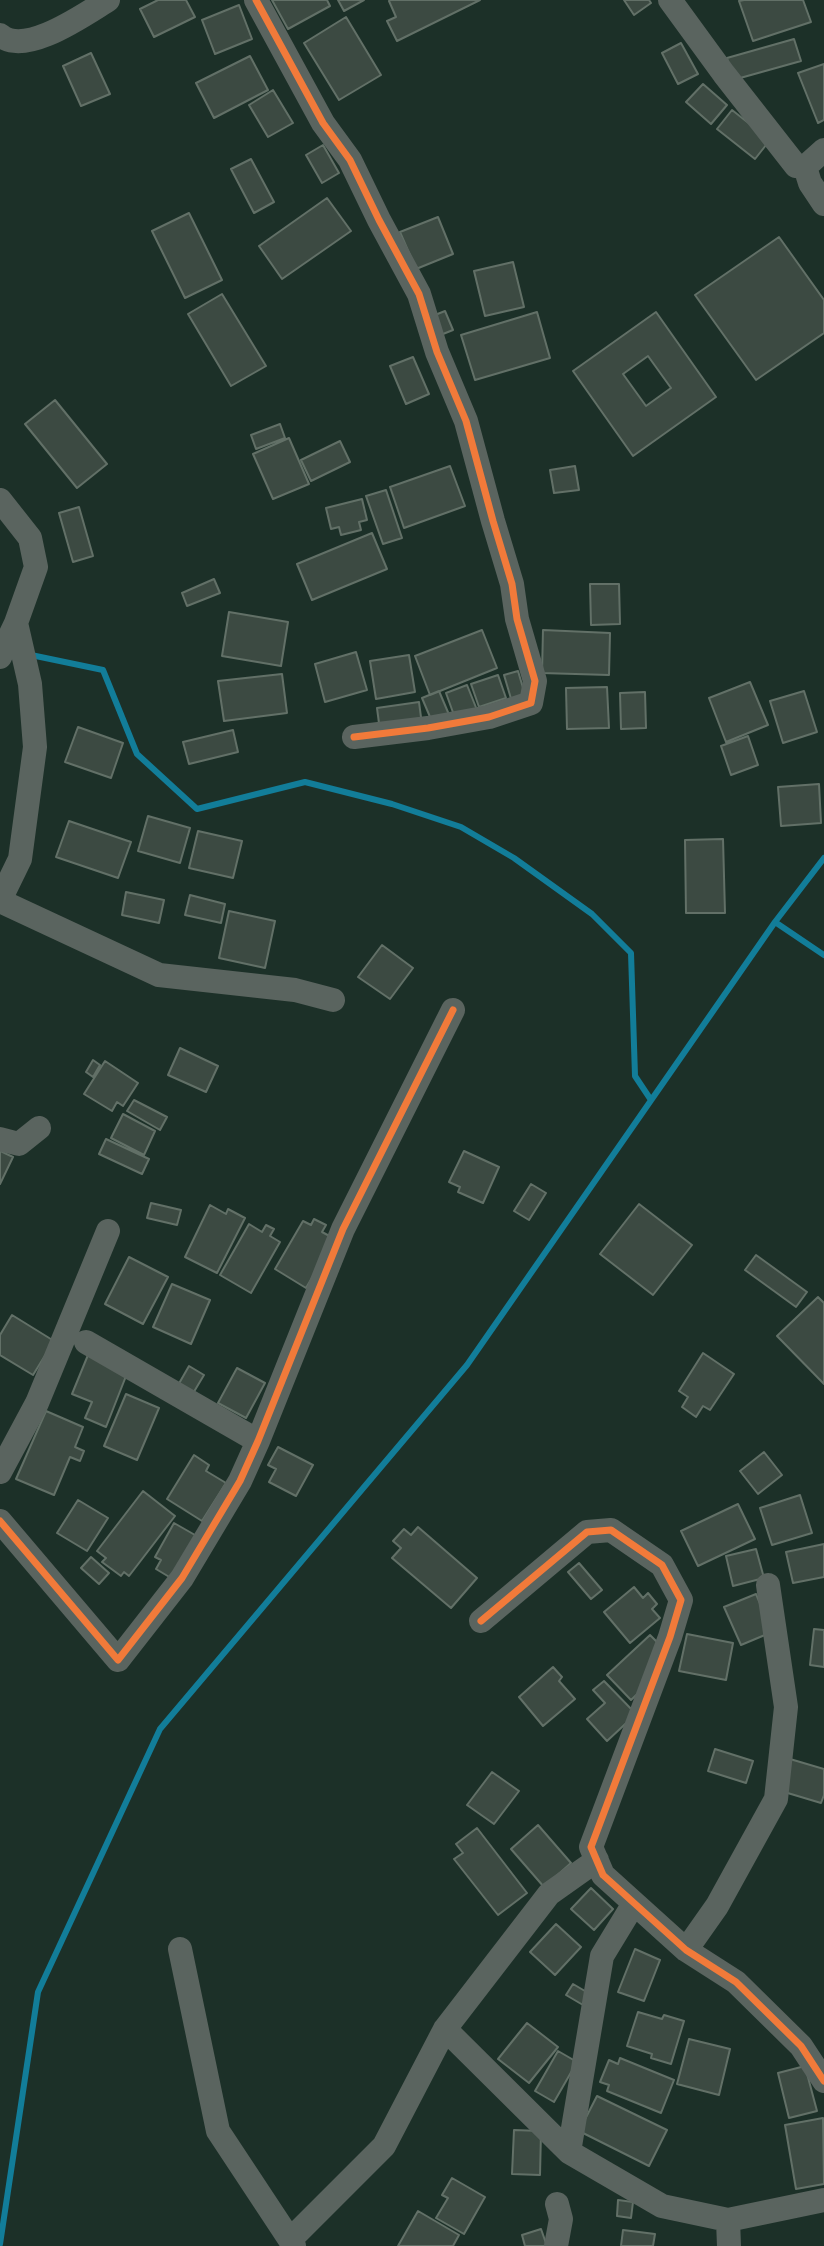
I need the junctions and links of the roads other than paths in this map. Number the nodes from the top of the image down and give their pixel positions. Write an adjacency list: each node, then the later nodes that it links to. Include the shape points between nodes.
1 (108, 0): 4 (street, via 65,27 36,38 17,42)
2 (256, 0): 11 (street, via 323,123 350,160 419,294 466,421 535,681 531,703 489,717)
3 (670, 0): 6 (street, via 796,166)
4 (1, 38)
5 (824, 150): 6 (street)
6 (805, 167): 7 (street)
7 (824, 204)
8 (0, 500): 9 (street, via 30,538 36,567)
9 (16, 623): 10 (street); 12 (street, via 30,684 35,747 20,859)
10 (0, 656)
11 (354, 737)
12 (0, 900): 13 (street, via 159,975 295,990)
13 (334, 1000)
14 (453, 1010): 19 (street, via 344,1229)
15 (39, 1128): 16 (street, via 19,1144)
16 (0, 1139)
17 (108, 1231): 20 (street, via 37,1403)
18 (86, 1342): 19 (street)
19 (258, 1441): 21 (street, via 240,1481 182,1578 118,1660)
20 (0, 1472)
21 (0, 1521)
22 (768, 1585): 27 (street, via 786,1707 775,1799 717,1906)
23 (481, 1621): 24 (street, via 587,1532 611,1530 662,1565 681,1600 591,1847)
24 (597, 1860): 25 (street, via 603,1875); 28 (street, via 549,1894)
25 (633, 1905): 27 (street); 30 (street, via 602,1956)
26 (180, 1949): 34 (street, via 218,2131)
27 (686, 1950): 29 (street, via 736,1982 801,2046)
28 (445, 2029): 30 (street); 34 (street, via 384,2146)
29 (824, 2081)
30 (569, 2152): 33 (street, via 662,2206)
31 (824, 2200): 33 (street)
32 (557, 2204): 35 (street, via 561,2219)
33 (728, 2220): 36 (street)
34 (293, 2243)
35 (556, 2246)
36 (729, 2246)

